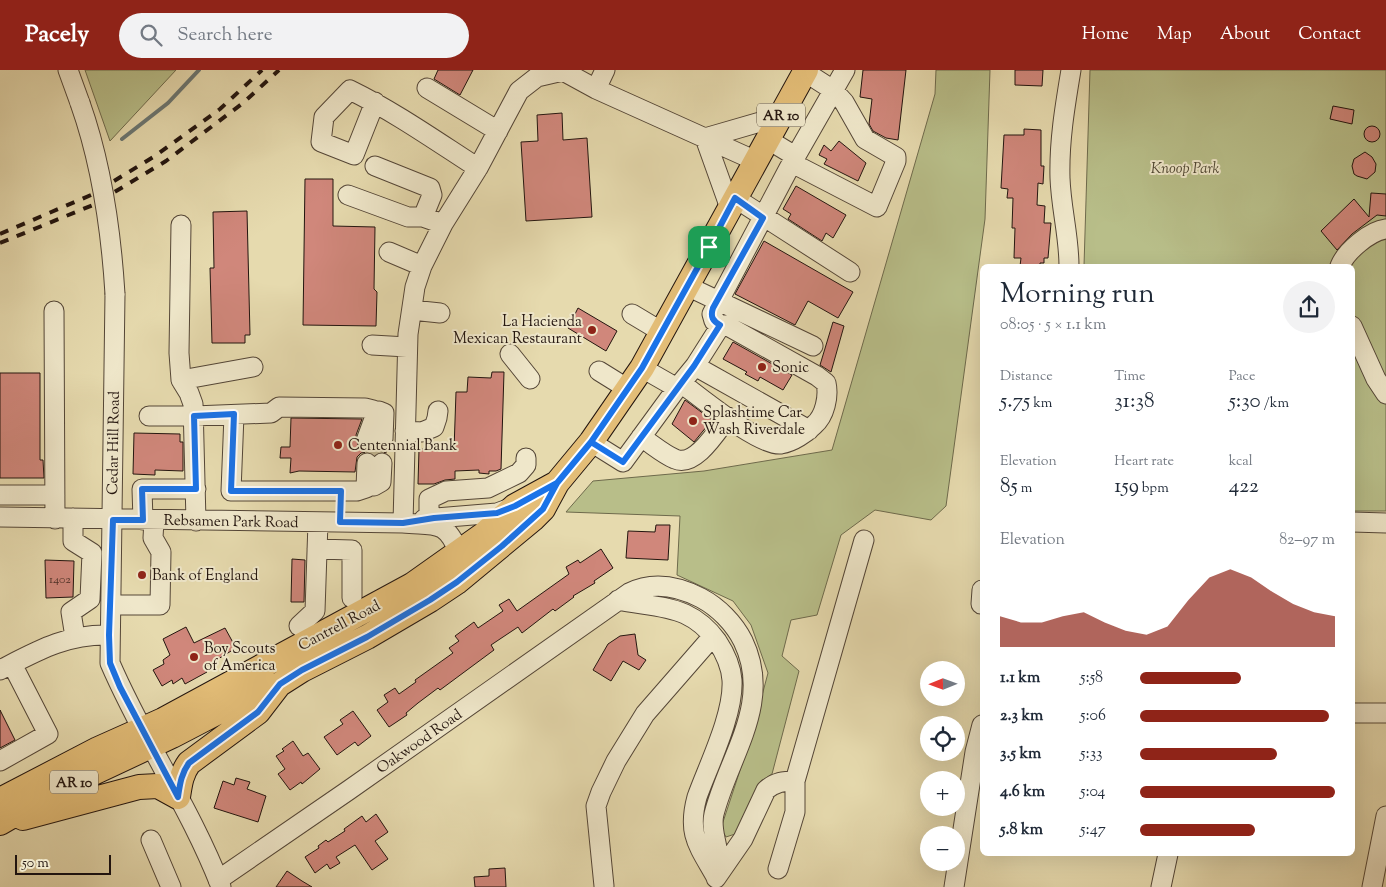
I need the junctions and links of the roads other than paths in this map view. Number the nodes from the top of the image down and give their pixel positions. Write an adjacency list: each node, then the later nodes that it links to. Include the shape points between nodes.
1 (68, 70): 74 (street, Cedar Hill Road, bridge, via 94,146 112,250 115,294)
2 (605, 70): 8 (street)
3 (845, 70): 9 (street)
4 (1071, 70): 27 (street, via 1060,152)
5 (562, 71): 8 (street); 12 (street, via 537,77 519,91)
6 (806, 71): 9 (street); 11 (main road, Cantrell Road / AR 10)
7 (426, 88): 12 (street)
8 (596, 89): 13 (street)
9 (833, 90): 16 (street); 16 (street, via 865,138 896,157 877,208)
10 (376, 102): 18 (street)
11 (781, 116): 13 (street); 14 (main road, Cantrell Road / AR 10)
12 (498, 131): 18 (street)
13 (705, 138): 15 (street); 20 (street)
14 (767, 139): 15 (main road, Cantrell Road / AR 10); 16 (street)
15 (756, 160): 20 (main road, Cantrell Road / AR 10)
16 (794, 160): 22 (street)
17 (375, 166): 21 (street, via 430,188 432,195)
18 (478, 168): 23 (street, via 459,208)
19 (348, 195): 21 (street, via 408,217)
20 (733, 203): 22 (street); 31 (main road, Cantrell Road / AR 10)
21 (423, 217): 23 (street)
22 (763, 218): 30 (street); 32 (street)
23 (443, 224): 29 (street)
24 (181, 225): 49 (street)
25 (1386, 229): 28 (street, via 1373,233 1354,247)
26 (388, 252): 29 (street)
27 (1070, 264)
28 (1341, 264)
29 (422, 266): 33 (street)
30 (850, 272)
31 (687, 286): 32 (street); 38 (main road, Cantrell Road / AR 10)
32 (718, 300): 37 (street, via 712,314); 41 (street)
33 (412, 310): 35 (street); 42 (street)
34 (54, 311): 69 (street)
35 (440, 313)
36 (632, 314): 38 (street)
37 (720, 325): 44 (street); 58 (street, via 726,325 826,383 823,413)
38 (662, 332): 46 (main road, Cantrell Road / AR 10)
39 (1355, 333): 52 (street)
40 (372, 346): 42 (street)
41 (814, 346)
42 (407, 347): 59 (street)
43 (510, 354): 48 (street)
44 (694, 366): 50 (street); 58 (street)
45 (253, 367): 49 (street)
46 (642, 368): 50 (street); 51 (main road, Cantrell Road / AR 10)
47 (599, 371): 51 (street)
48 (530, 379)
49 (181, 380): 56 (street, via 193,404)
50 (679, 386): 57 (street); 60 (street)
51 (628, 389): 62 (main road, Cantrell Road / AR 10)
52 (1386, 394)
53 (438, 411): 59 (street, via 434,427 422,432)
54 (234, 414): 56 (street); 61 (street, via 271,413 280,407 376,410); 67 (street, via 231,491)
55 (149, 416): 56 (street)
56 (194, 416): 66 (street)
57 (728, 417): 58 (street, via 762,440 772,443 793,440); 60 (street, via 694,457 685,460 674,459)
58 (809, 430)
59 (405, 431): 80 (street)
60 (641, 437): 62 (street, via 623,462)
61 (375, 439)
62 (591, 442): 65 (main road, Cantrell Road / AR 10)
63 (526, 458): 73 (street, via 526,465 519,473 488,488 446,491 429,499)
64 (374, 463): 67 (street)
65 (557, 483): 70 (main road, Cantrell Road / AR 10); 95 (main road, Cantrell Road / AR 10, via 543,509 533,519 457,582 401,618)
66 (196, 489): 75 (street, via 142,489); 76 (street)
67 (360, 489): 78 (street)
68 (0, 495): 69 (street)
69 (55, 495): 72 (street)
70 (515, 506): 73 (street, Rebsamen Park Road, via 497,513); 84 (main road, Cantrell Road / AR 10)
71 (0, 517): 72 (street, Rebsamen Park Road)
72 (64, 518): 74 (street, Rebsamen Park Road); 85 (street, via 73,541 92,553)
73 (429, 519): 80 (street, Rebsamen Park Road)
74 (113, 520): 75 (street, Rebsamen Park Road); 86 (street, Cedar Hill Road)
75 (148, 520): 76 (street, Rebsamen Park Road); 89 (street, via 161,552 160,605)
76 (196, 521): 77 (street, Rebsamen Park Road)
77 (318, 522): 78 (street, Rebsamen Park Road); 83 (street)
78 (340, 522): 80 (street, Rebsamen Park Road)
79 (1355, 522): 81 (street)
80 (403, 523): 84 (street, Rebsamen Park Road, via 440,527 451,535)
81 (1386, 523)
82 (864, 540): 101 (street)
83 (317, 549): 87 (street, via 352,550); 90 (street, via 315,610)
84 (459, 553): 99 (main road, Cantrell Road / AR 10, via 382,602 163,720)
85 (92, 564): 86 (street); 93 (street, via 90,600 71,612)
86 (112, 565): 89 (street, Cedar Hill Road)
87 (352, 598)
88 (618, 600): 92 (street, via 683,613); 109 (street, Oakwood Road, via 649,586 664,586 694,594 714,606 732,623 747,650 752,666 753,702 714,815); 110 (street, Oakwood Road)
89 (111, 605): 91 (street, Cedar Hill Road)
90 (299, 626)
91 (109, 635): 93 (street); 99 (street, Cedar Hill Road, via 110,663)
92 (713, 636): 109 (street, via 727,660 732,689 730,705 697,796 692,827); 111 (street, via 645,714 601,792 596,806)
93 (75, 637): 94 (street, via 36,651)
94 (6, 667): 100 (street, via 48,734)
95 (280, 684): 99 (main road, Cantrell Road / AR 10); 102 (main road, via 258,712 189,763 180,779)
96 (1355, 713): 97 (street)
97 (1386, 713)
98 (980, 733): 113 (street)
99 (146, 737): 102 (street, Cedar Hill Road); 103 (main road, Cantrell Road / AR 10, via 98,749); 105 (main road, Cantrell Road / AR 10)
100 (0, 761)
101 (795, 781): 108 (street, via 795,812); 109 (street, via 779,782 766,790)
102 (178, 797): 105 (main road, via 158,786 139,787); 110 (street, Cedar Hill Road)
103 (0, 800)
104 (1386, 816): 115 (street)
105 (0, 824)
106 (151, 840): 112 (street)
107 (1168, 856): 114 (street)
108 (778, 869)
109 (718, 882)
110 (219, 883)
111 (604, 886)
112 (171, 887)
113 (954, 887)
114 (1161, 887)
115 (1372, 887)

